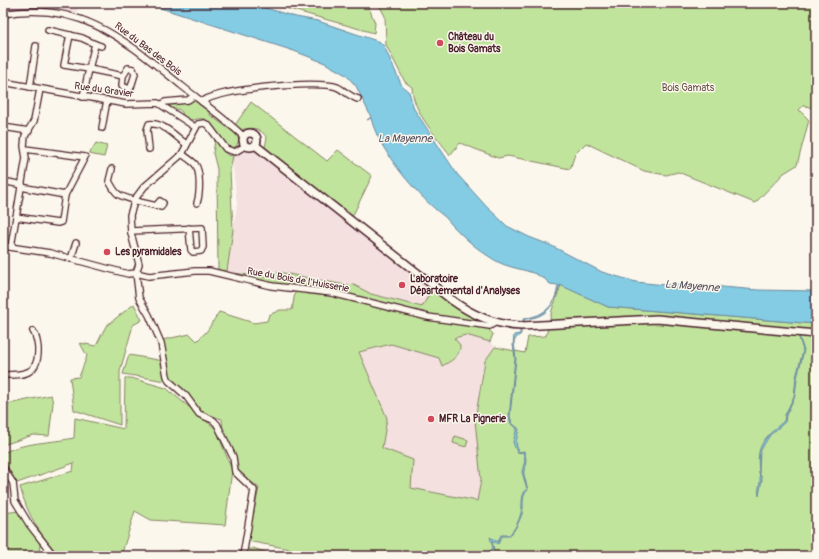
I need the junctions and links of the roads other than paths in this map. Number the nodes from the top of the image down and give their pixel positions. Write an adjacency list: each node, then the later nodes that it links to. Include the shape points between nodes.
1 (3, 14): 10 (street, Rue du Bas des Bois, via 47,12 81,18 97,24 120,37)
2 (48, 30): 3 (street)
3 (70, 35): 5 (street, via 98,45); 5 (street, via 64,65)
4 (36, 46): 8 (street)
5 (89, 69): 6 (street); 11 (street)
6 (123, 76)
7 (3, 82): 8 (street, Rue du Gravier)
8 (30, 87): 9 (street, Rue du Gravier)
9 (40, 89): 11 (street, Rue du Gravier); 19 (street, via 34,121)
10 (194, 96): 14 (street, Rue du Bas des Bois); 15 (street, Rue du Gravier, via 188,100)
11 (83, 97): 13 (street, Rue du Gravier)
12 (358, 99): 14 (street, via 338,87 329,85 228,91)
13 (107, 100): 15 (street, Rue du Gravier, via 126,104); 18 (street)
14 (202, 102): 20 (street, Rue du Bas des Bois)
15 (162, 104): 17 (street)
16 (3, 127): 19 (street)
17 (195, 127): 21 (street); 23 (street, via 201,123 208,125 228,150 235,152)
18 (102, 128)
19 (29, 131): 24 (street)
20 (243, 136): 22 (main road, via 250,132 254,134 257,138); 23 (main road, via 242,143)
21 (186, 144): 25 (street, via 160,125 149,124); 26 (street)
22 (255, 145): 23 (main road, via 249,148); 42 (main road, via 453,301 474,314)
23 (245, 146)
24 (25, 149): 29 (street); 30 (street, via 85,157)
25 (148, 149)
26 (182, 154): 31 (street, via 144,187); 32 (street, via 195,164 197,170)
27 (112, 169): 31 (street, via 109,182 118,194)
28 (3, 181): 29 (street)
29 (22, 186): 30 (street); 34 (street)
30 (65, 195): 34 (street, via 61,222)
31 (135, 199): 33 (street); 36 (street, via 130,214)
32 (197, 203)
33 (156, 206)
34 (16, 216): 39 (street)
35 (190, 228): 35 (street, via 202,228 201,251 191,250); 36 (street)
36 (131, 231): 41 (street, via 138,253 139,264)
37 (76, 243): 40 (street)
38 (3, 246): 39 (street, Rue du Bois de l'Huisserie)
39 (11, 247): 40 (street, Rue du Bois de l'Huisserie)
40 (71, 259): 41 (street, Rue du Bois de l'Huisserie, via 128,274)
41 (136, 273): 42 (street, Rue du Bois de l'Huisserie, via 149,276 209,271 272,286 332,293 428,317 490,326); 48 (street, via 139,298 162,343 169,381 186,396 198,414 217,424 233,457 235,472 254,490)
42 (496, 322): 44 (main road, via 521,326 657,319)
43 (33, 331): 45 (street, via 37,336 36,365 23,375)
44 (816, 334)
45 (3, 375)
46 (3, 468): 47 (street, via 13,483 15,502)
47 (54, 556)
48 (243, 556)

